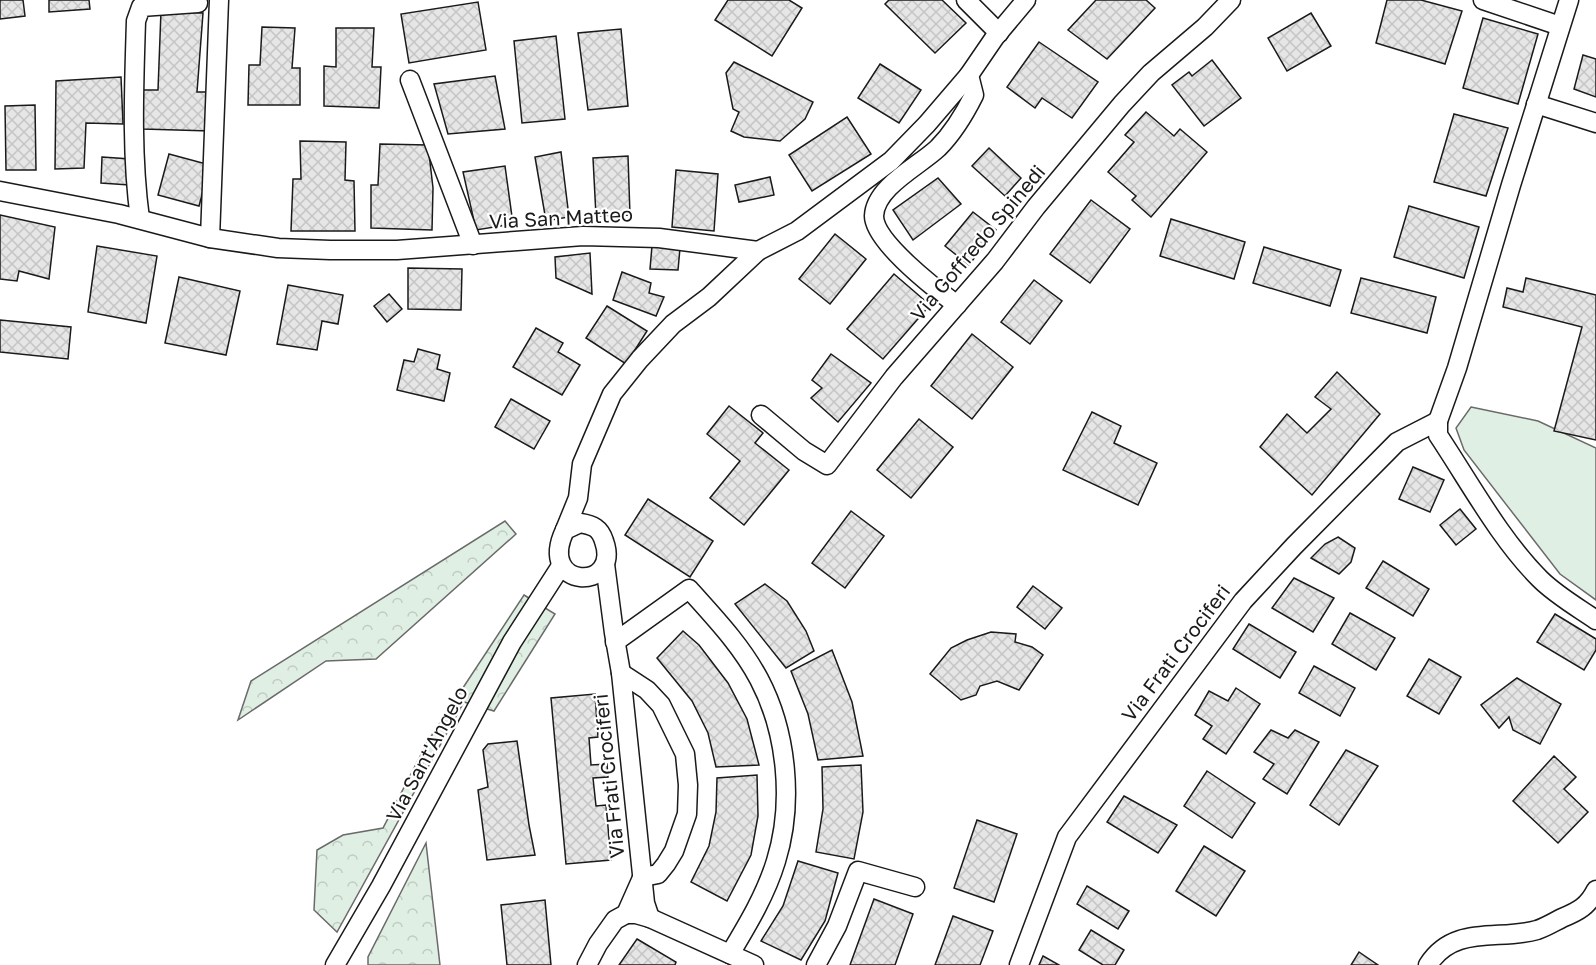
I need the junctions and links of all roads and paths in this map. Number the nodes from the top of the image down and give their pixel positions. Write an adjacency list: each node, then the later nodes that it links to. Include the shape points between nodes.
1 (219, 0): 16 (street)
2 (966, 0): 9 (street)
3 (1026, 0): 9 (street)
4 (1231, 0): 19 (street, Via Goffredo Spinedi, via 1122,104)
5 (1484, 0): 8 (street)
6 (1569, 0): 8 (street)
7 (198, 3): 15 (street, via 141,7 136,21 134,139)
8 (1560, 26): 12 (street)
9 (999, 33): 10 (street)
10 (969, 75): 18 (street, via 927,124 877,172 797,231); 19 (street, via 974,95 967,109 939,147 882,195 874,217 883,238 926,282)
11 (410, 80): 17 (street)
12 (1536, 104): 13 (street); 21 (street)
13 (1596, 123)
14 (0, 191): 15 (street, Via San Matteo)
15 (140, 219): 16 (street, Via San Matteo)
16 (210, 237): 17 (street, Via San Matteo, via 313,250)
17 (473, 245): 18 (street, Via San Matteo, via 615,236 659,237)
18 (758, 251): 22 (street, via 673,324 640,359 612,394)
19 (957, 304): 20 (street, Via Goffredo Spinedi, via 894,377 827,465)
20 (761, 415)
21 (1438, 421): 28 (street, via 1438,435 1516,551 1549,587); 41 (street, Via Frati Crociferi, via 1397,442 1243,601 1067,837)
22 (582, 464): 23 (street, via 585,495); 24 (street, via 578,498)
23 (597, 528): 24 (street, via 580,523); 25 (street, via 605,544)
24 (565, 530): 26 (street, via 557,549)
25 (605, 564): 26 (street, via 597,575 582,578); 27 (street, Via Frati Crociferi)
26 (568, 571): 27 (street, via 600,598); 37 (street, Via Sant'Angelo, via 512,642)
27 (612, 618): 29 (street, Via Frati Crociferi)
28 (1596, 620)
29 (615, 642): 30 (street, Via Frati Crociferi); 36 (street, via 689,589 742,653 759,679 774,716 782,749 782,834 776,861 752,917)
30 (621, 673): 31 (street, Via Frati Crociferi); 31 (street, via 661,705 685,754 687,814 666,864 658,874)
31 (643, 876): 34 (street, Via Frati Crociferi); 35 (street)
32 (915, 887): 40 (street, via 858,871 837,926)
33 (1596, 890): 42 (street, via 1589,903 1570,915 1536,930 1453,942)
34 (626, 914): 35 (street); 38 (street, Via Frati Crociferi, via 615,920)
35 (650, 918): 36 (street)
36 (721, 956): 39 (street)
37 (335, 965)
38 (587, 965)
39 (754, 965)
40 (816, 965)
41 (1019, 965)
42 (1428, 965)

